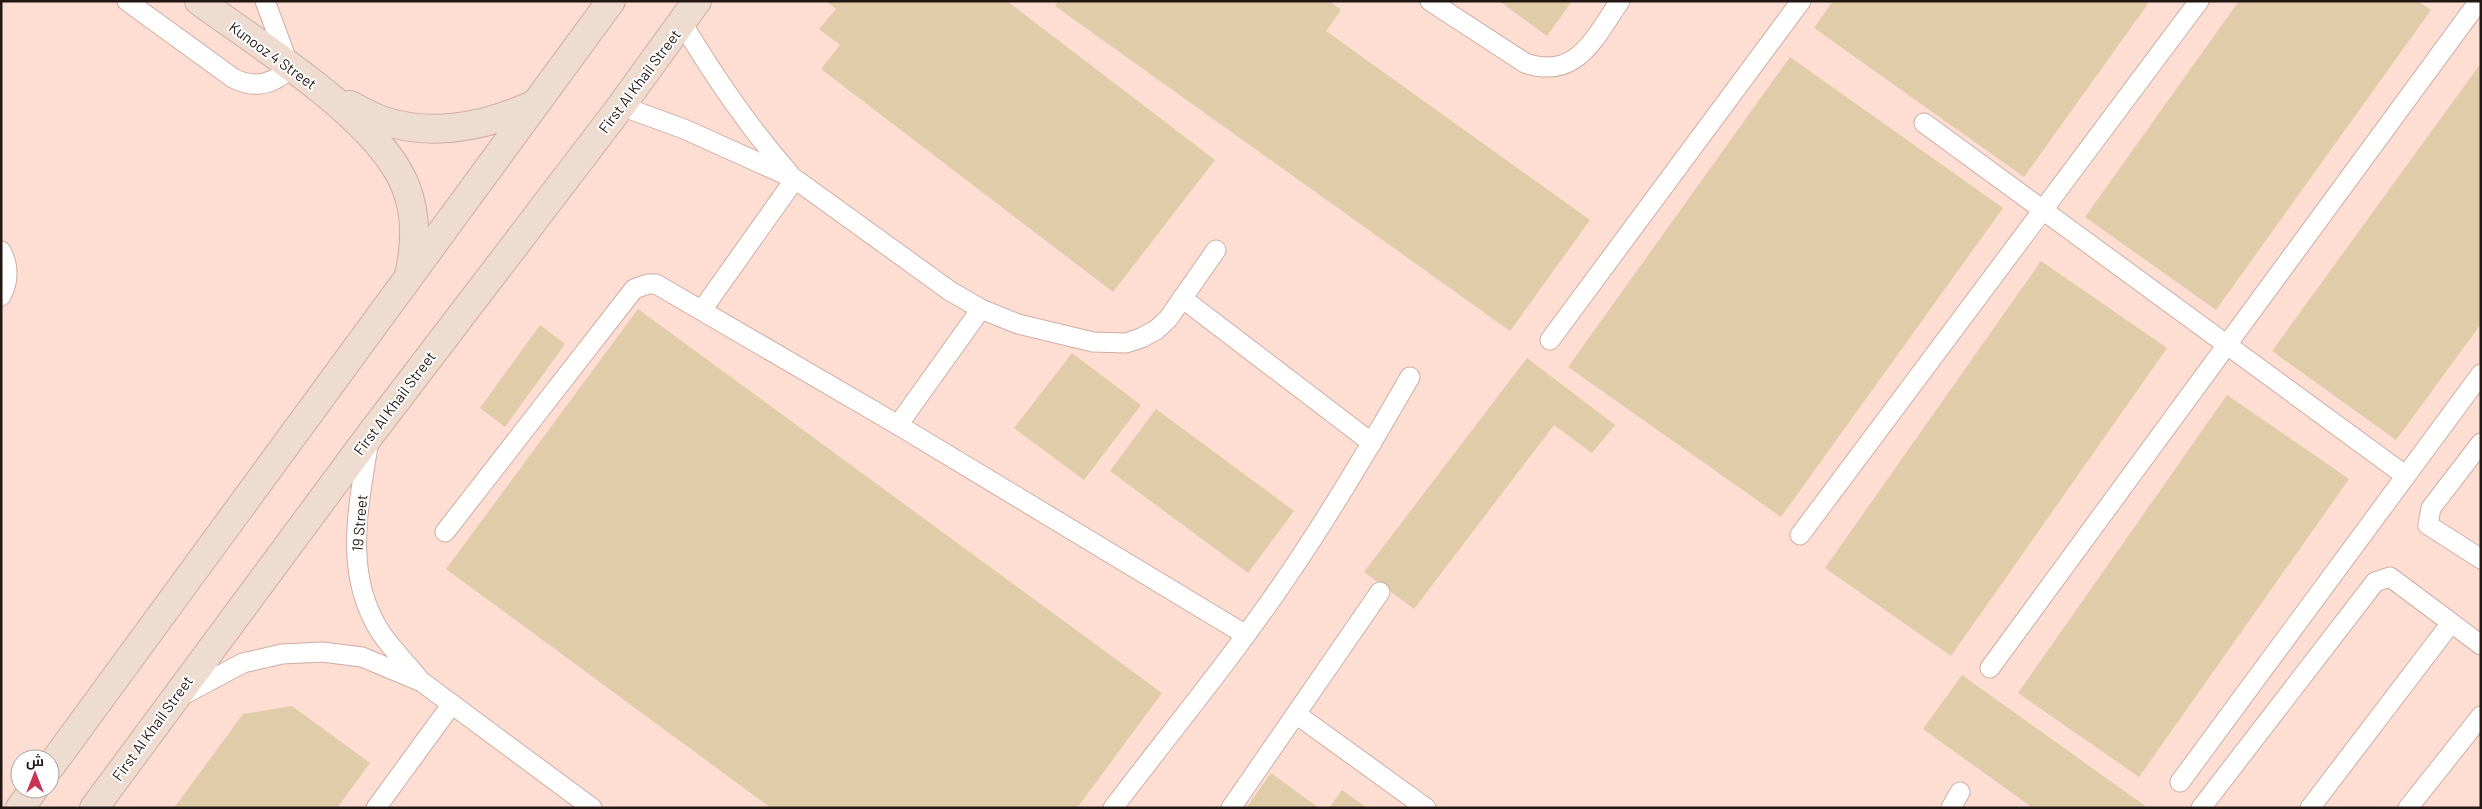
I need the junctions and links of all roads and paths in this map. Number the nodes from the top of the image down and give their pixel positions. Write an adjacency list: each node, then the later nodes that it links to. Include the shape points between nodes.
1 (127, 1): 11 (lane, via 244,84 269,83)
2 (199, 1): 11 (main road, Kunooz 4 Street)
3 (265, 1): 11 (lane)
4 (611, 1): 13 (main road)
5 (1430, 1): 6 (lane, via 1525,63 1537,68 1550,68 1584,53)
6 (1620, 1)
7 (1801, 1): 25 (lane)
8 (2199, 1): 17 (lane)
9 (2479, 1): 26 (lane)
10 (690, 12): 14 (main road, First Al Khail Street); 16 (lane, via 723,90 762,143)
11 (290, 68): 12 (main road, Kunooz 4 Street)
12 (324, 92): 13 (main road, Kunooz 4 Street, via 381,120 412,127 476,125 507,117); 20 (main road, Kunooz 4 Street, via 384,150 405,186 415,233)
13 (536, 104): 20 (main road)
14 (621, 106): 16 (lane); 30 (main road, First Al Khail Street)
15 (1924, 123): 17 (lane)
16 (795, 179): 23 (lane, via 950,291); 24 (lane)
17 (2043, 212): 26 (lane); 35 (lane)
18 (1216, 250): 22 (lane)
19 (1, 251): 21 (lane, via 7,267 7,281)
20 (408, 281): 47 (main road)
21 (1, 296)
22 (1182, 298): 23 (lane, via 1156,330 1141,338 1110,344 1018,324); 32 (lane)
23 (981, 309): 29 (lane)
24 (702, 310): 29 (lane); 34 (lane, via 656,284 634,289)
25 (1550, 340)
26 (2227, 346): 33 (lane); 41 (lane)
27 (2481, 374): 33 (lane)
28 (1410, 377): 32 (lane)
29 (898, 425): 39 (lane)
30 (370, 435): 42 (lane, 19 Street, via 355,537 358,577 381,634); 43 (main road, First Al Khail Street)
31 (2481, 443): 36 (lane, via 2431,508 2428,526)
32 (1372, 444): 39 (lane)
33 (2406, 476): 48 (lane)
34 (445, 532)
35 (1800, 535)
36 (2481, 559)
37 (1380, 592): 45 (lane)
38 (2452, 623): 40 (lane); 55 (lane, via 2390,577 2375,582); 56 (lane)
39 (1246, 635): 52 (lane)
40 (2481, 645)
41 (1990, 668)
42 (422, 682): 43 (lane, 19 Street, via 362,656 322,652 282,654 242,663); 44 (lane, 19 Street)
43 (171, 701): 49 (main road, First Al Khail Street)
44 (452, 704): 50 (lane); 51 (lane, 19 Street)
45 (1296, 714): 53 (lane); 54 (lane)
46 (2481, 716): 57 (lane)
47 (60, 753)
48 (2180, 782)
49 (94, 808)
50 (376, 808)
51 (592, 808)
52 (1113, 808)
53 (1231, 808)
54 (1426, 808)
55 (2201, 808)
56 (2310, 808)
57 (2408, 808)

